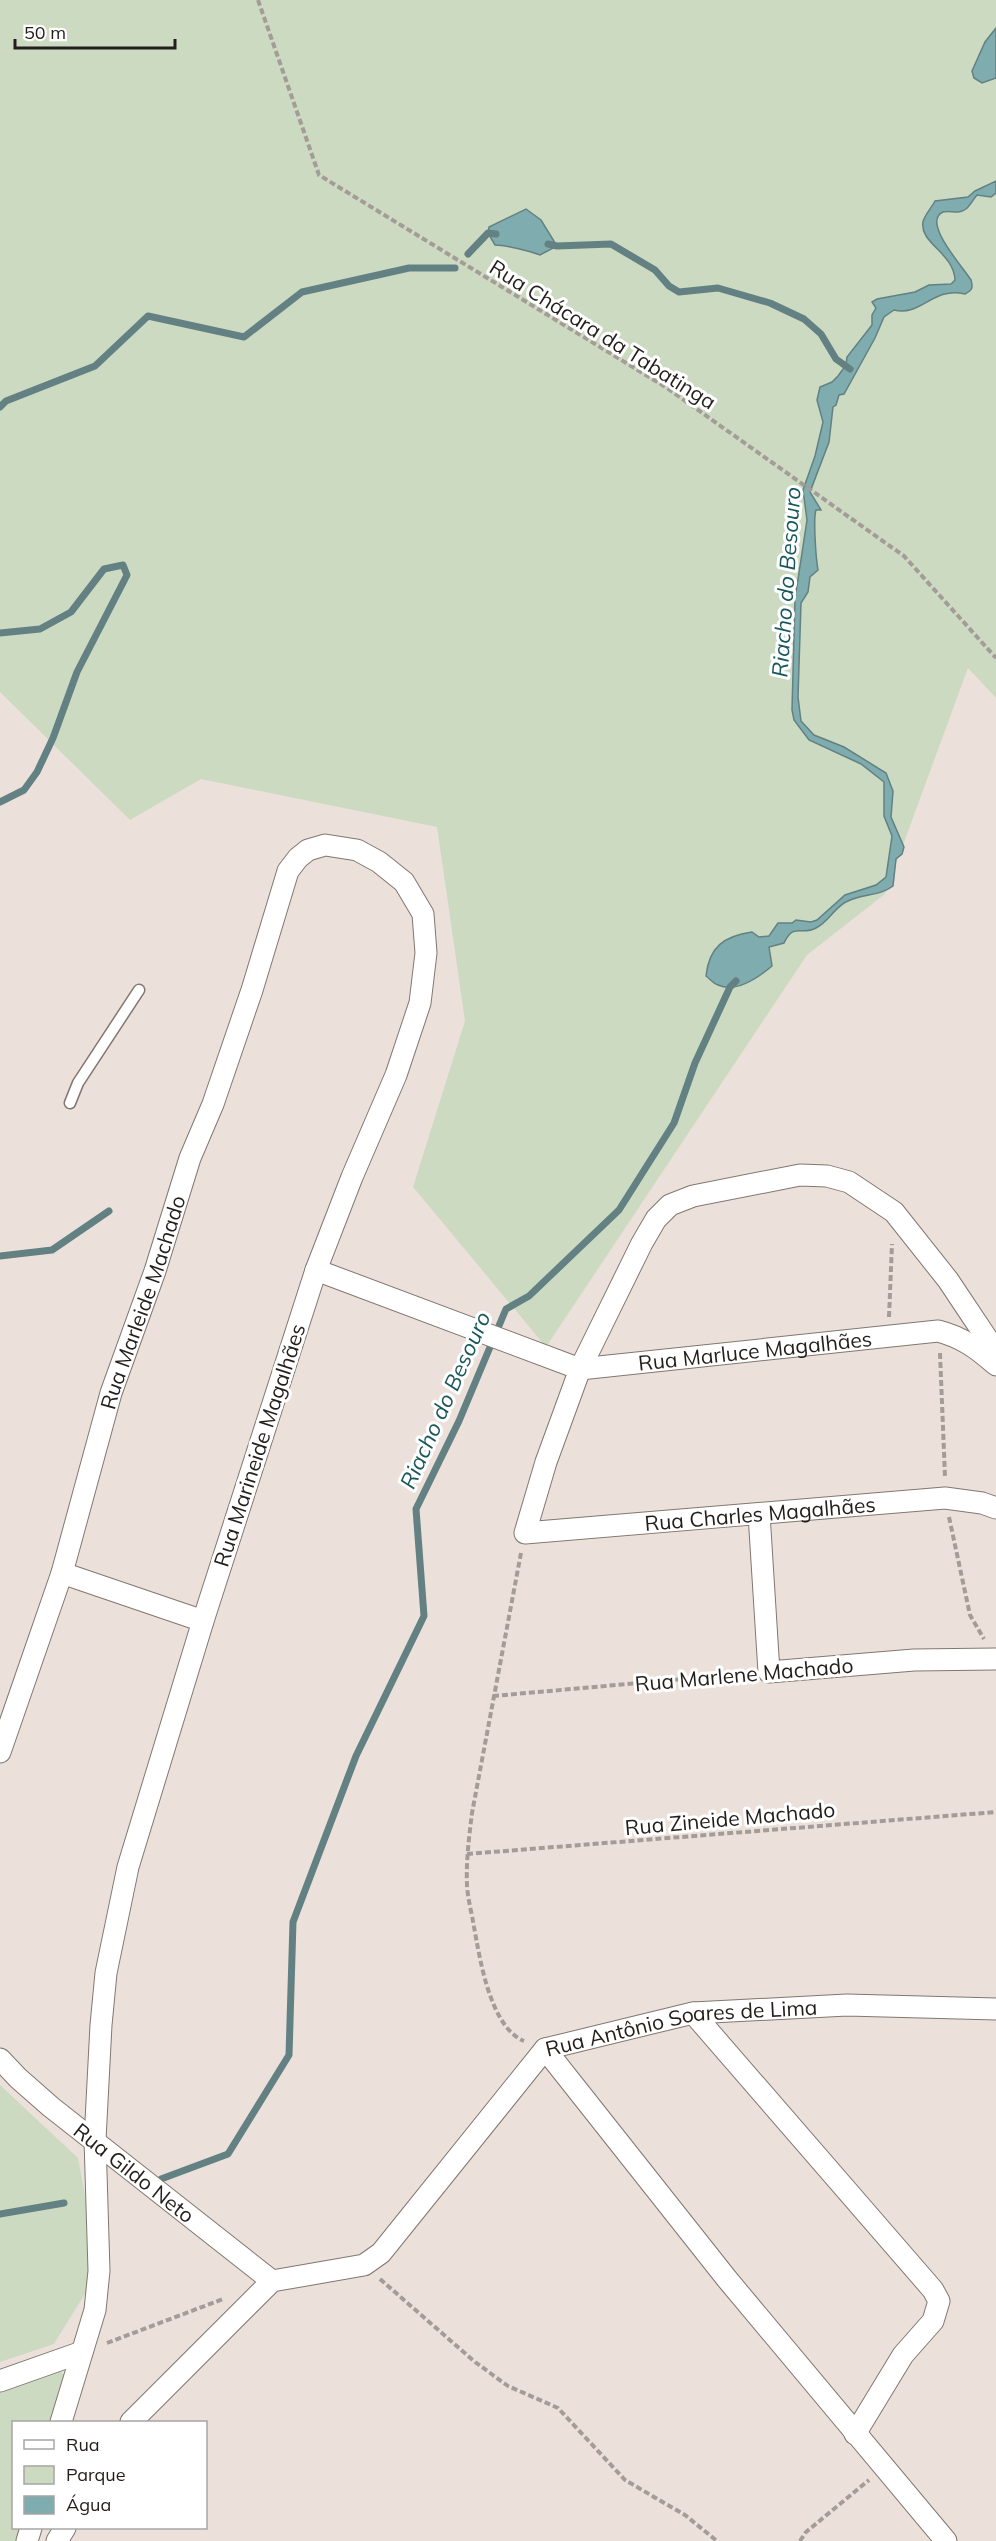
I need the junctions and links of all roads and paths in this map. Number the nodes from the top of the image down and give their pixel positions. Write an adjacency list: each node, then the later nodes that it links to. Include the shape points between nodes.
1 (258, 0): 2 (path, Rua Chácara da Tabatinga, via 319,175 667,388 904,556)
2 (996, 658)
3 (298, 858): 7 (street, Rua Marineide Magalhães, via 325,845 357,850 379,862 404,882 423,914 426,953 420,1003 396,1075); 15 (street, Rua Marleide Machado, via 288,871 252,990 190,1158 111,1393)
4 (139, 990): 5 (lane, via 78,1083)
5 (70, 1103)
6 (894, 1212): 8 (path); 9 (street, via 948,1280); 11 (street, via 849,1182 800,1175 693,1196 670,1205 642,1243)
7 (316, 1270): 11 (street, Rua Marluce Magalhães); 16 (street, Rua Marineide Magalhães)
8 (888, 1336): 10 (street, Rua Marluce Magalhães, via 938,1331 955,1335); 11 (street, Rua Marluce Magalhães)
9 (996, 1352)
10 (996, 1365)
11 (580, 1369): 14 (street)
12 (996, 1508): 13 (street, Rua Charles Magalhães, via 945,1498)
13 (759, 1514): 14 (street, Rua Charles Magalhães); 18 (street)
14 (525, 1533): 19 (path)
15 (62, 1573): 16 (street); 20 (street, Rua Marleide Machado)
16 (203, 1621): 27 (street, Rua Marineide Magalhães, via 116,1917 101,2025)
17 (996, 1659): 18 (street, Rua Marlene Machado, via 914,1660)
18 (769, 1672): 19 (path, Rua Marlene Machado)
19 (493, 1696): 22 (path)
20 (0, 1752)
21 (996, 1812): 22 (path, Rua Zineide Machado)
22 (467, 1854): 25 (path, via 467,1889 491,2000 516,2038)
23 (996, 2009): 24 (street, Rua Antônio Soares de Lima, via 848,2005)
24 (693, 2013): 25 (street, Rua Antônio Soares de Lima); 35 (street, via 939,2301 933,2321 903,2355)
25 (545, 2049): 28 (street, Rua Antônio Soares de Lima, via 387,2246); 35 (street)
26 (0, 2059): 27 (street, Rua Gildo Neto, via 51,2107)
27 (95, 2140): 29 (street, Rua Gildo Neto); 31 (street, Rua Marineide Magalhães, via 99,2271 95,2310)
28 (364, 2265): 29 (street, Rua Antônio Soares de Lima); 37 (path, via 475,2362 508,2385 558,2408 625,2480 685,2515)
29 (272, 2281): 34 (street)
30 (227, 2298): 31 (path)
31 (82, 2352): 32 (street); 33 (street, Rua Marineide Magalhães)
32 (0, 2381)
33 (61, 2421)
34 (132, 2421)
35 (855, 2434): 36 (street)
36 (884, 2468): 38 (path); 39 (street)
37 (717, 2541)
38 (800, 2541)
39 (946, 2541)

